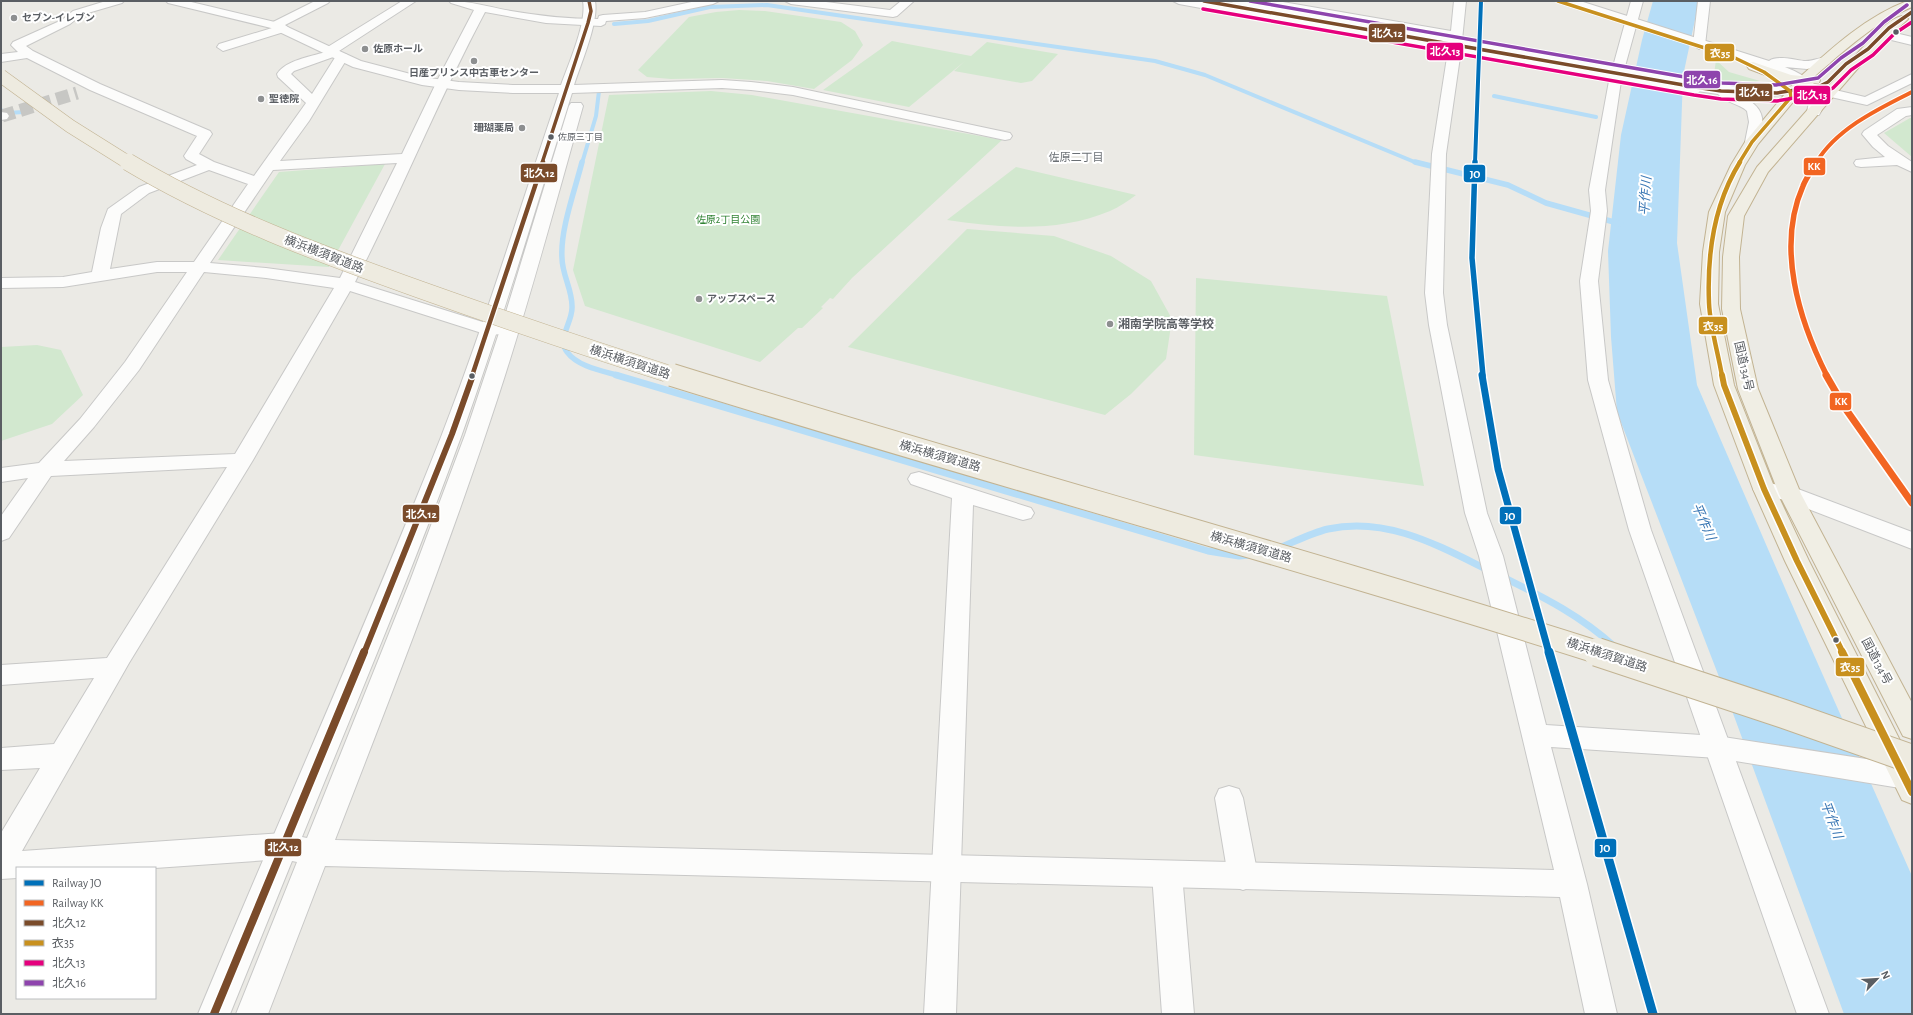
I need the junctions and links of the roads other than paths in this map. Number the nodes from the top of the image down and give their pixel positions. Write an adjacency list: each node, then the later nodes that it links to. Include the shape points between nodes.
1 (118, 1): 33 (street, via 77,13 66,22 17,45)
2 (172, 1): 24 (street)
3 (324, 1): 24 (street)
4 (410, 1): 34 (street)
5 (455, 1): 20 (street)
6 (589, 1): 22 (street, via 590,11)
7 (713, 1): 22 (street, via 645,16)
8 (791, 1): 9 (street, via 893,14)
9 (908, 1)
10 (1179, 1): 30 (street)
11 (1204, 1): 18 (street)
12 (1258, 1): 25 (street)
13 (1460, 1): 28 (street)
14 (1558, 1): 23 (street)
15 (1568, 1): 23 (street)
16 (1637, 1): 23 (street)
17 (1704, 1): 29 (street)
18 (1239, 3): 42 (street, bridge)
19 (1912, 3): 36 (highway, 国道134号, via 1863,29)
20 (481, 8): 22 (street, via 540,18); 41 (street, via 456,52)
21 (1912, 12): 26 (highway, 国道134号)
22 (598, 16): 44 (street)
23 (1634, 23): 29 (street); 81 (street, via 1615,81 1597,190 1597,218 1589,281 1598,380 1640,530 1699,698)
24 (279, 26): 31 (street); 34 (street)
25 (1429, 30): 28 (street); 30 (street)
26 (1882, 34): 27 (street); 32 (highway, 国道134号)
27 (1912, 41)
28 (1456, 43): 30 (street); 79 (street, via 1439,154 1434,293 1438,325 1476,513 1499,586)
29 (1699, 43): 36 (street, via 1773,62 1808,65); 37 (street); 45 (street, via 1768,65)
30 (1425, 45)
31 (223, 47)
32 (1868, 49): 45 (highway, via 1846,64 1828,82); 47 (highway, 国道134号)
33 (29, 54): 35 (street); 43 (street)
34 (335, 54): 41 (street, via 357,64); 48 (street); 48 (street, via 290,68 283,74)
35 (1, 58)
36 (1825, 61): 45 (highway, 国道134号)
37 (1753, 66): 45 (street); 45 (highway, via 1775,75)
38 (1, 67): 80 (highway, 横浜横須賀道路, via 87,129 184,185 287,231 457,294 743,388 1573,630)
39 (1, 76): 84 (highway, 横浜横須賀道路, bridge, via 81,133 134,166 190,196 366,270 604,354 737,396 1418,596 1579,646 1816,724)
40 (1912, 78): 47 (street, via 1867,102)
41 (443, 84): 44 (street, via 513,89); 53 (street)
42 (1700, 86): 45 (street, via 1753,93); 52 (street, via 1750,106 1757,115)
43 (94, 87): 46 (street); 56 (street, via 205,134 191,156)
44 (574, 89): 51 (street, via 722,84 751,86 793,91); 64 (street); 65 (street)
45 (1796, 89): 50 (street, via 1816,105); 52 (highway, 国道134号)
46 (77, 93)
47 (1831, 93): 50 (highway, 国道134号)
48 (314, 103): 57 (street)
49 (1912, 111): 54 (street, via 1902,112 1869,134)
50 (1814, 112): 72 (highway, 国道134号, via 1762,170 1736,216 1731,257 1731,309 1748,389)
51 (1005, 136)
52 (1752, 142): 70 (highway, 国道134号, via 1717,212 1711,252 1709,304 1724,385)
53 (407, 158): 57 (street); 63 (street)
54 (1899, 161): 55 (street); 58 (street)
55 (1862, 163)
56 (209, 165): 59 (street); 61 (street, via 144,190 114,212)
57 (270, 166): 59 (street)
58 (1912, 168)
59 (257, 182): 60 (street)
60 (200, 267): 61 (street, via 157,266); 63 (street); 67 (street, via 132,366 87,423)
61 (100, 276): 62 (street, via 63,282)
62 (1, 283)
63 (345, 284): 65 (street); 66 (street)
64 (510, 329): 65 (street); 87 (street, via 427,568)
65 (488, 330): 86 (street, via 452,434 401,564)
66 (243, 460): 67 (street); 76 (street)
67 (45, 469): 68 (street); 74 (street)
68 (1, 475)
69 (919, 479): 71 (street)
70 (1764, 489): 72 (street); 84 (highway, 国道134号, via 1801,568)
71 (963, 494): 73 (street); 90 (street)
72 (1790, 494): 75 (street); 78 (highway, 国道134号)
73 (1023, 513)
74 (1, 532)
75 (1912, 541)
76 (114, 667): 77 (street); 82 (street)
77 (1, 675)
78 (1912, 728)
79 (1535, 736): 81 (street); 93 (street)
80 (1912, 744)
81 (1727, 749): 84 (street); 99 (street)
82 (62, 755): 83 (street); 88 (street)
83 (1, 759)
84 (1910, 776)
85 (1229, 798): 92 (street)
86 (283, 846): 87 (street); 89 (street); 94 (street)
87 (315, 853): 90 (street); 95 (street)
88 (1, 860)
89 (1, 866)
90 (947, 868): 91 (street); 96 (street)
91 (1167, 874): 92 (street); 97 (street)
92 (1243, 876): 93 (street)
93 (1572, 884): 98 (street)
94 (214, 1014)
95 (252, 1014)
96 (940, 1014)
97 (1178, 1014)
98 (1601, 1014)
99 (1813, 1014)

